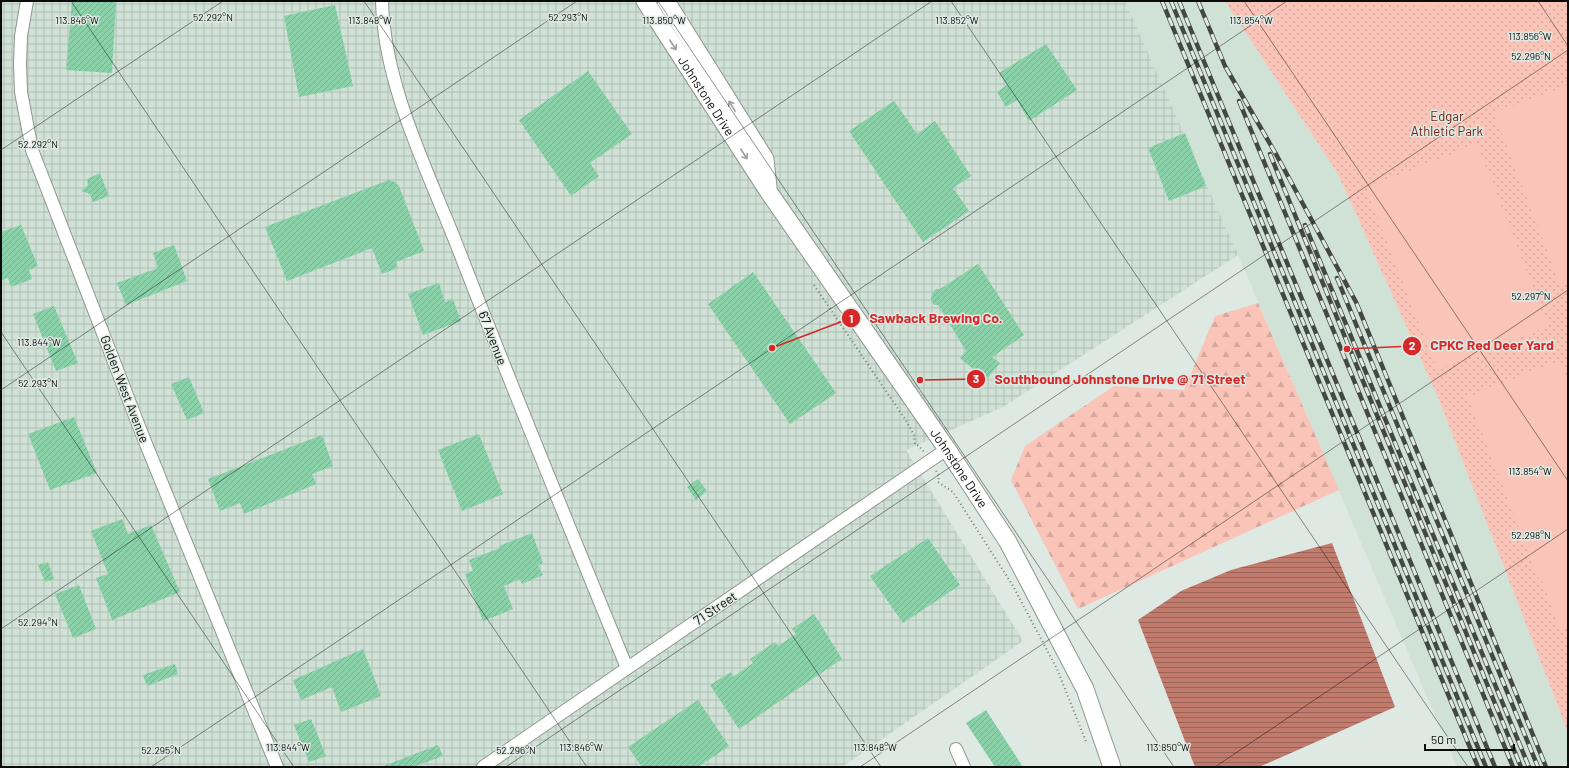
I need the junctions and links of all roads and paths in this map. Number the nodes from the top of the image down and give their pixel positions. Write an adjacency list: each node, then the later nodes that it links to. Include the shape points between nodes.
1 (27, 1): 11 (street, Golden West Avenue, via 21,36 20,64 21,92 32,150 142,434)
2 (382, 1): 8 (street, 67 Avenue, via 387,44 406,116 501,361)
3 (645, 1): 5 (main road, Johnstone Drive, one-way to 5)
4 (666, 1): 5 (main road, Johnstone Drive, one-way to 4, via 765,159)
5 (768, 191): 6 (main road, Johnstone Drive)
6 (947, 449): 8 (street, 71 Street); 14 (main road, Johnstone Drive, via 1008,542 1085,689)
7 (939, 476): 9 (path, via 938,482 953,492 1013,586 1057,669)
8 (628, 668): 12 (street, 71 Street)
9 (1089, 747)
10 (956, 749): 13 (street)
11 (277, 767)
12 (483, 767)
13 (964, 767)
14 (1112, 767)

